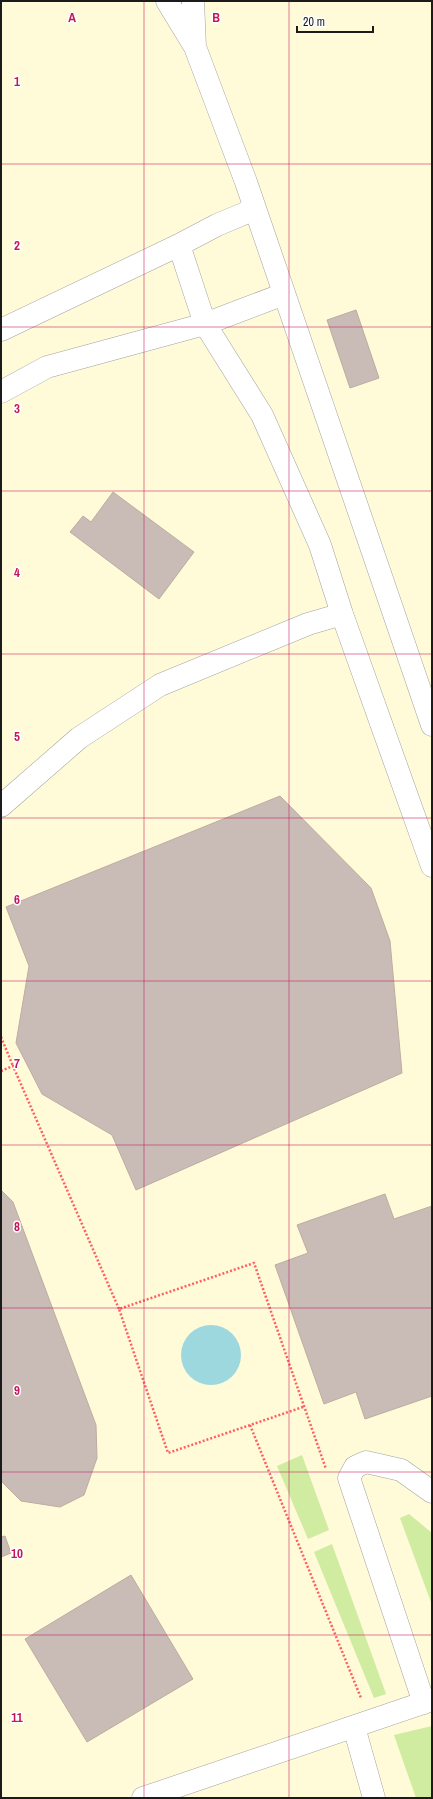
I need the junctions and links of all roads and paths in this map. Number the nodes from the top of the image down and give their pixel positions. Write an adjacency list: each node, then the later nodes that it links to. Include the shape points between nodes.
1 (167, 1): 3 (street)
2 (193, 1): 3 (street)
3 (195, 47): 4 (street)
4 (255, 209): 5 (street); 6 (street)
5 (179, 245): 7 (street); 8 (street)
6 (284, 294): 7 (street); 11 (street)
7 (205, 324): 9 (street, via 47,367); 10 (street, via 262,414 320,545)
8 (1, 330)
9 (1, 392)
10 (342, 614): 12 (street, via 301,627 160,685 79,738); 13 (street)
11 (432, 725)
12 (1, 806)
13 (432, 866)
14 (1, 1037): 15 (path)
15 (13, 1066): 16 (path); 17 (path)
16 (1, 1072)
17 (119, 1309): 18 (path, via 168,1453); 18 (path, via 254,1263 303,1407)
18 (250, 1425): 21 (path)
19 (432, 1492): 20 (street, via 401,1470 366,1462 355,1467 349,1478)
20 (428, 1702): 21 (street)
21 (362, 1724): 22 (street); 24 (street)
22 (178, 1792): 23 (street)
23 (143, 1798)
24 (374, 1798)

